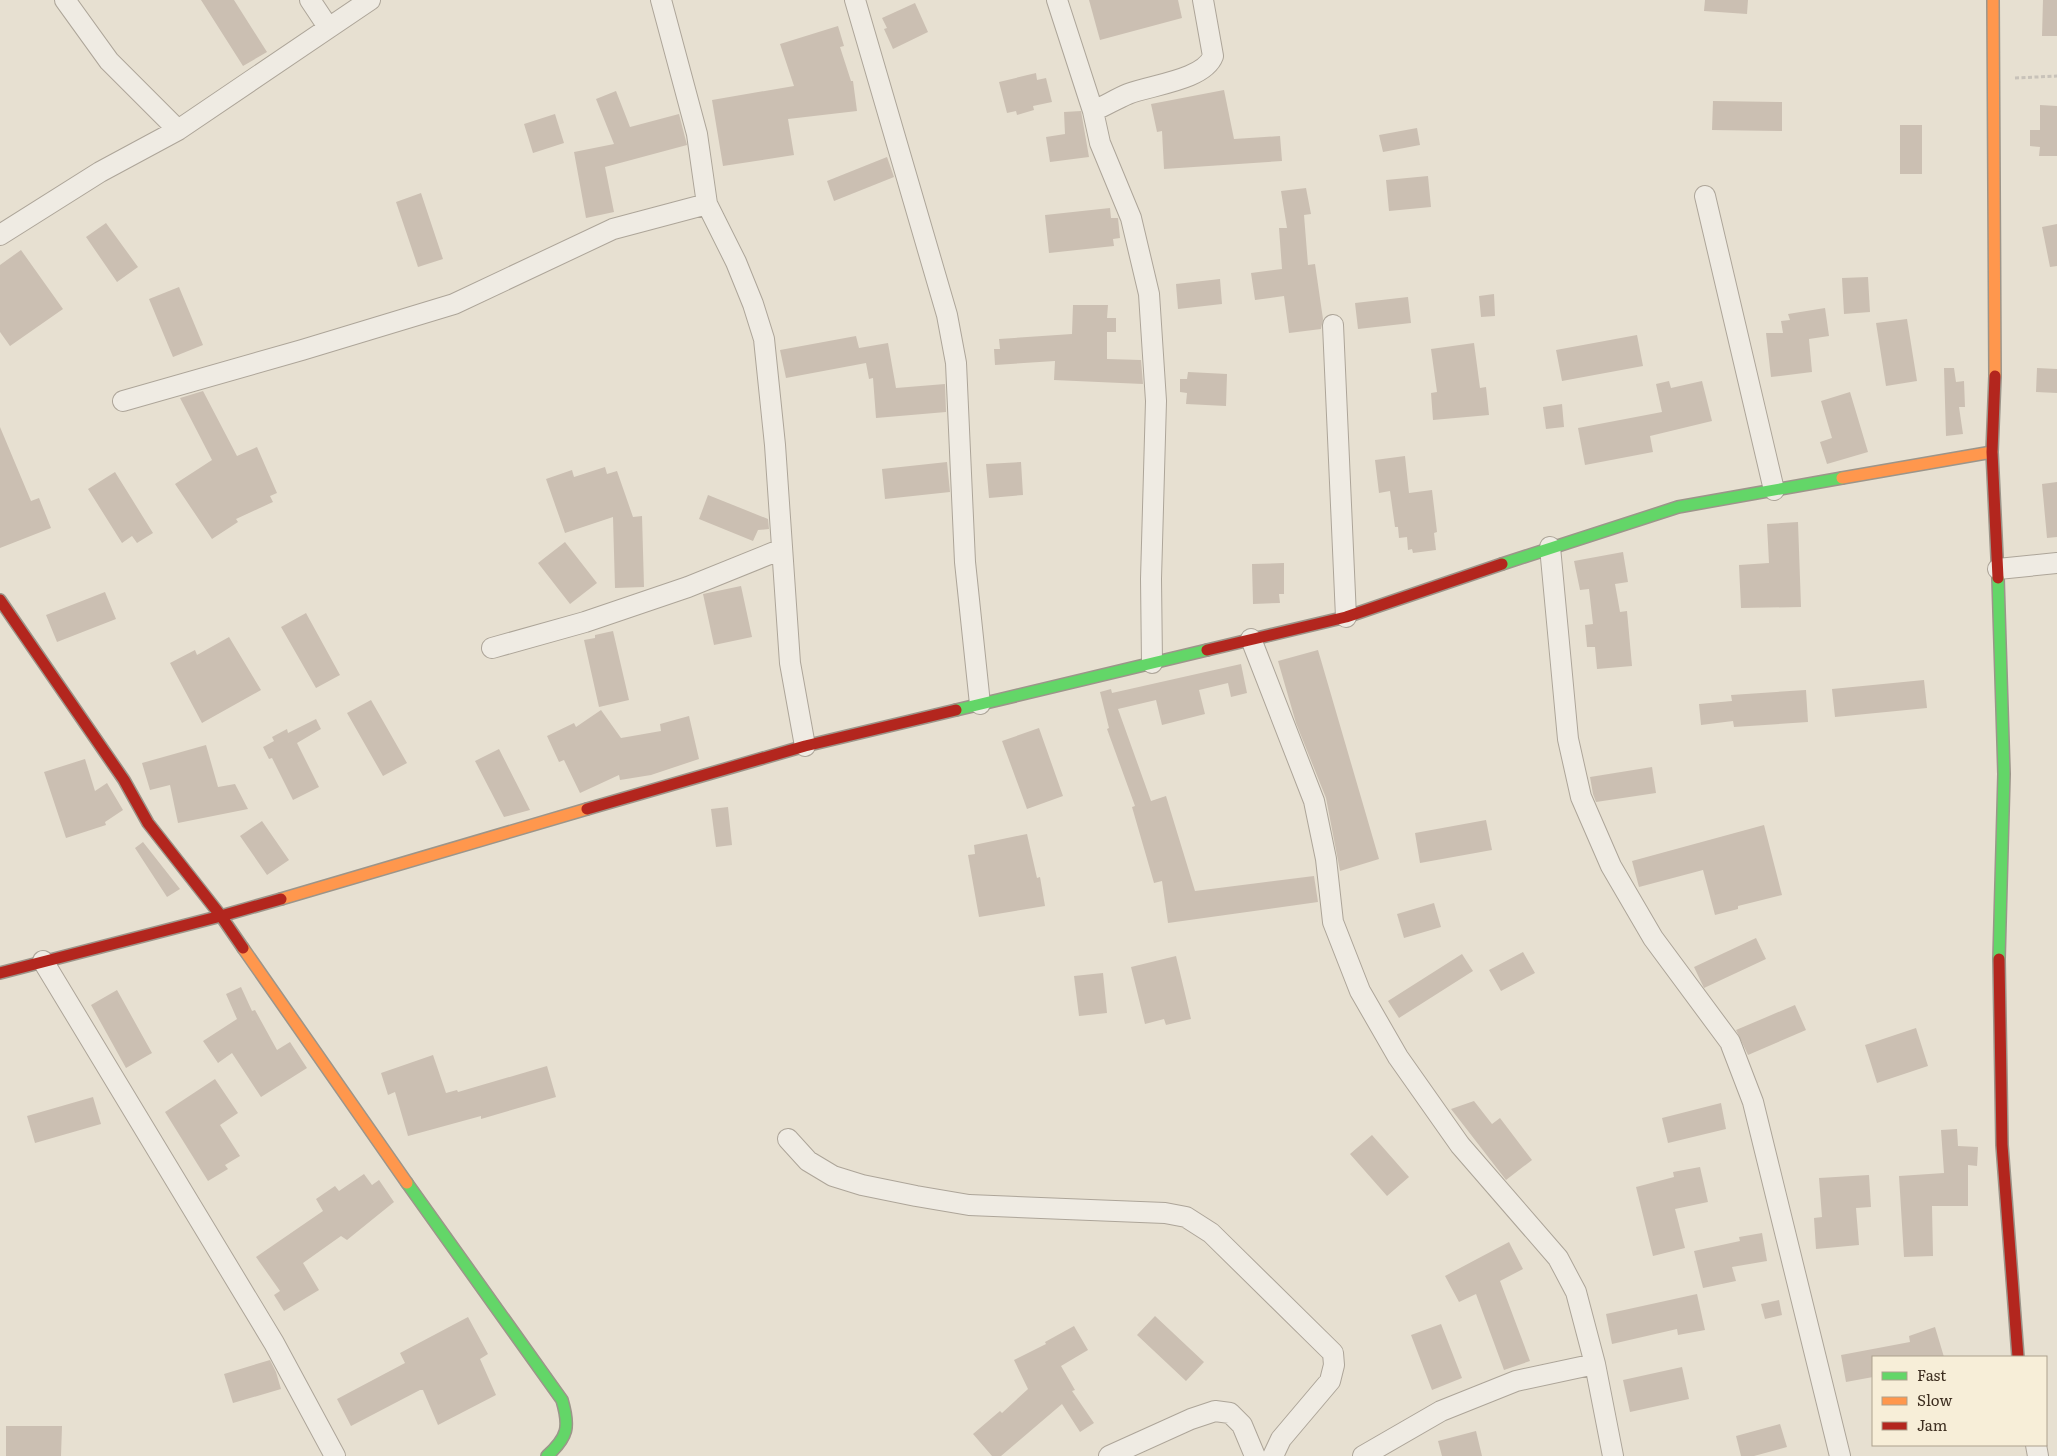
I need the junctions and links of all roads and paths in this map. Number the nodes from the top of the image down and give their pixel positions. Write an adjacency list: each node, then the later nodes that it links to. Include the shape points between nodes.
1 (65, 0): 13 (street, via 109,62)
2 (310, 0): 9 (street)
3 (370, 0): 9 (street)
4 (661, 0): 15 (street, via 697,134)
5 (855, 0): 30 (street, via 949,325 956,362 965,562)
6 (1057, 0): 12 (street)
7 (1202, 0): 12 (street, via 1214,56 1211,62 1184,78 1127,94)
8 (1993, 0): 11 (street)
9 (328, 27): 13 (street)
10 (2057, 76): 11 (path)
11 (1995, 79): 19 (street, via 1996,343)
12 (1093, 110): 29 (street, via 1100,143 1131,218 1149,294 1156,402)
13 (178, 130): 16 (street, via 100,172)
14 (1705, 196): 20 (street)
15 (707, 204): 18 (street, via 614,229 454,304); 22 (street, via 736,262 764,339)
16 (0, 235)
17 (1333, 325): 26 (street)
18 (123, 401)
19 (1992, 452): 20 (street); 24 (street)
20 (1774, 490): 21 (street, via 1678,507)
21 (1550, 547): 26 (street); 45 (street, via 1568,739 1581,797 1610,866 1653,938 1730,1042 1753,1102)
22 (782, 549): 28 (street, via 688,587 585,622); 31 (street, via 790,663)
23 (2057, 564): 24 (street)
24 (1998, 569): 36 (street, via 2004,774 1999,951 2002,1135)
25 (0, 600): 32 (street, via 124,780 148,823)
26 (1346, 617): 27 (street)
27 (1251, 639): 29 (street); 37 (street, via 1314,801 1326,858 1333,922 1360,991 1398,1056 1460,1145 1558,1258 1576,1292)
28 (492, 648)
29 (1152, 663): 30 (street)
30 (980, 704): 31 (street)
31 (805, 746): 32 (street)
32 (220, 916): 33 (street); 39 (street, via 562,1400 569,1422 561,1444)
33 (43, 961): 34 (street); 38 (street, via 274,1343)
34 (0, 972)
35 (788, 1139): 42 (street, via 808,1161 833,1176 871,1186 969,1205 1164,1213 1186,1217 1211,1233 1333,1353 1330,1381 1281,1439)
36 (2018, 1356)
37 (1595, 1364): 43 (street, via 1516,1381 1440,1410); 44 (street)
38 (335, 1456)
39 (547, 1456)
40 (1109, 1456): 41 (street, via 1215,1411 1230,1413 1242,1425)
41 (1254, 1456)
42 (1273, 1456)
43 (1363, 1456)
44 (1613, 1456)
45 (1840, 1456)

